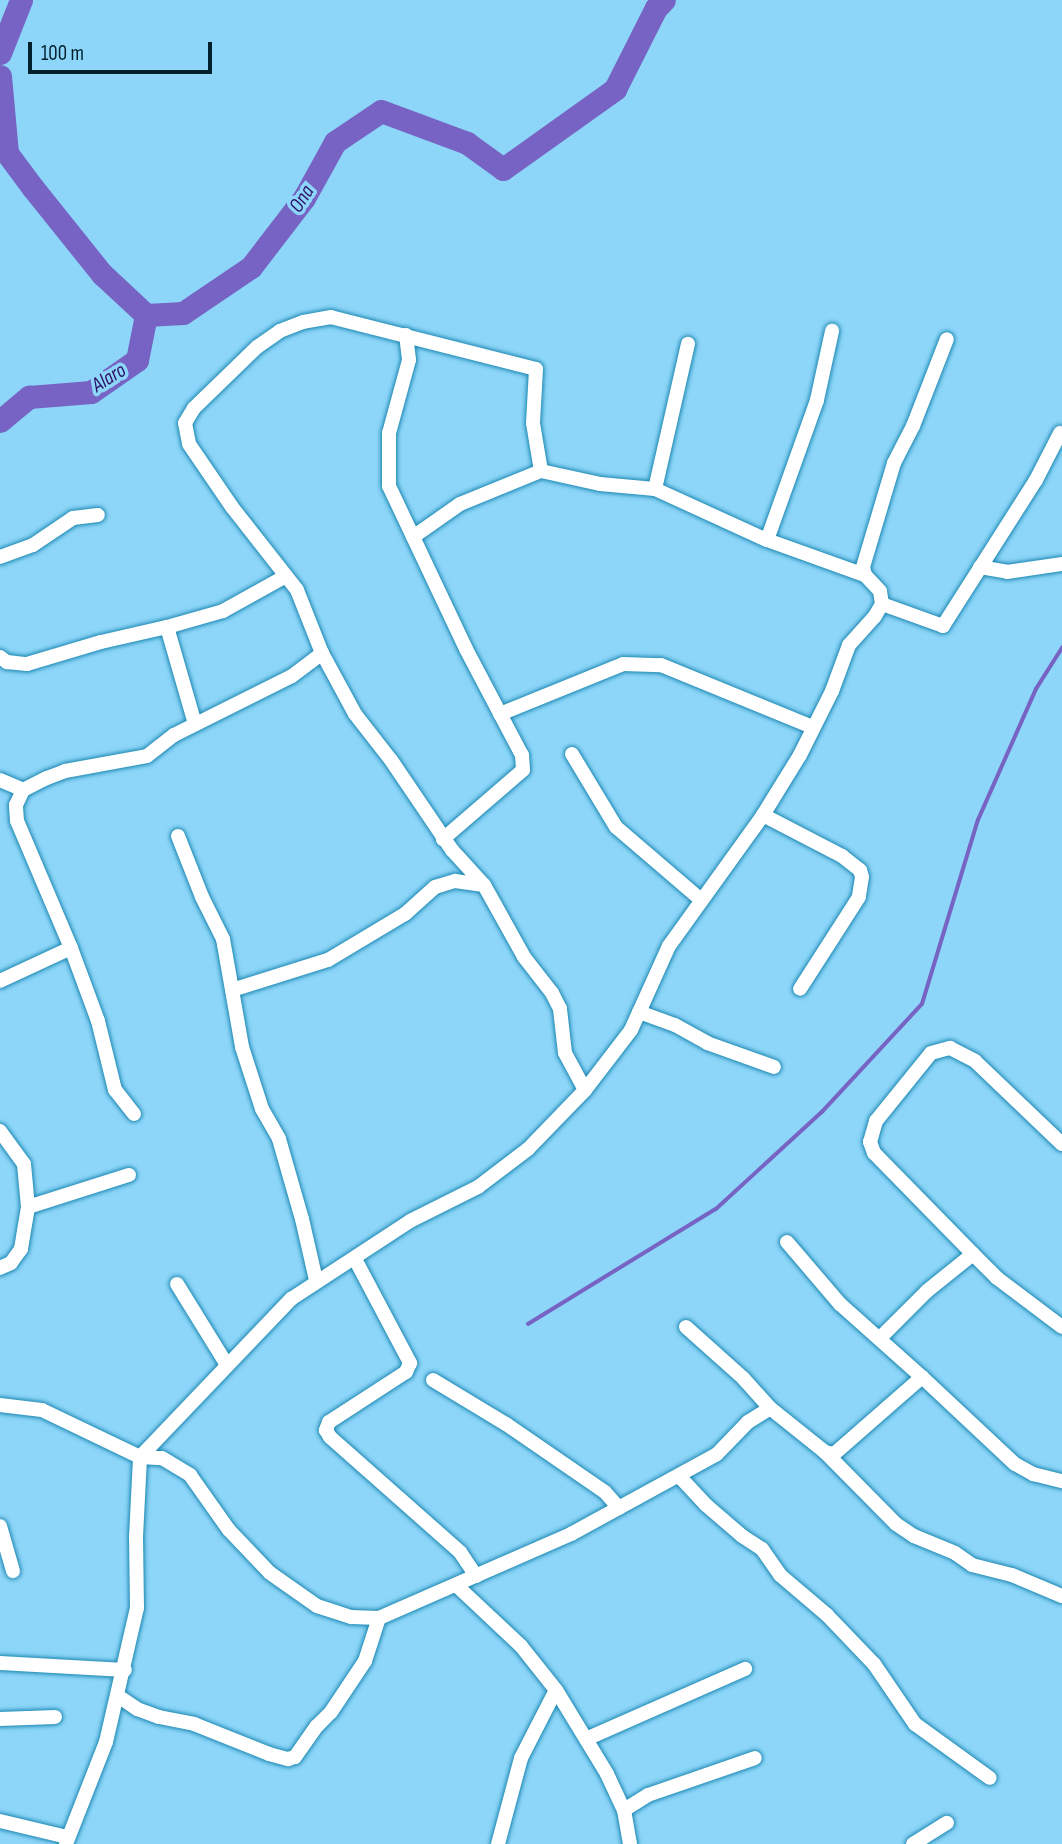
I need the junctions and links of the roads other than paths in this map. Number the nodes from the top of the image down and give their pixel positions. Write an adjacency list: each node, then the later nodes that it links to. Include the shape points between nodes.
1 (832, 331): 10 (street, via 817,400)
2 (406, 335): 6 (street, via 536,369 533,423); 9 (street, via 409,360 389,433 389,486); 15 (street, via 331,317 303,322 257,347 188,415 189,444)
3 (947, 339): 14 (street, via 894,463)
4 (688, 344): 7 (street)
5 (1060, 433): 13 (street, via 1036,481)
6 (541, 471): 7 (street, via 600,484); 9 (street, via 460,504)
7 (655, 489): 10 (street)
8 (98, 515): 11 (street, via 73,518 33,545)
9 (412, 537): 20 (street)
10 (767, 540): 14 (street)
11 (0, 557)
12 (1062, 564): 13 (street, via 1007,572)
13 (980, 567): 16 (street, via 943,625)
14 (864, 575): 16 (street, via 880,591)
15 (284, 577): 17 (street, via 223,611); 18 (street, via 304,602)
16 (882, 604): 22 (street, via 849,645)
17 (167, 627): 19 (street, via 27,664); 21 (street)
18 (322, 653): 21 (street, via 292,676); 28 (street, via 355,714)
19 (0, 657)
20 (500, 714): 22 (street, via 623,664 661,664); 28 (street, via 522,755 523,770)
21 (195, 724): 25 (street, via 174,734 148,756 65,771)
22 (812, 727): 26 (street)
23 (572, 754): 30 (street, via 616,827)
24 (0, 780): 25 (street)
25 (23, 790): 31 (street, via 16,805 17,821)
26 (763, 815): 30 (street); 33 (street, via 842,856 862,877 859,897)
27 (178, 836): 34 (street, via 223,939)
28 (443, 838): 29 (street)
29 (484, 884): 34 (street, via 455,881 435,887 405,914 328,960); 37 (street, via 524,957 560,1009 565,1053)
30 (700, 899): 35 (street, via 669,946)
31 (71, 948): 32 (street); 38 (street, via 98,1021 115,1090)
32 (0, 981)
33 (800, 989)
34 (232, 990): 47 (street, via 251,1081 279,1139)
35 (639, 1012): 36 (street, via 707,1043); 37 (street, via 631,1030)
36 (774, 1066)
37 (585, 1090): 45 (street, via 528,1149 478,1187 410,1221)
38 (134, 1114)
39 (0, 1130): 42 (street, via 24,1164)
40 (1062, 1144): 44 (street, via 975,1061 950,1048 932,1053 884,1111 871,1131 874,1153)
41 (129, 1175): 42 (street)
42 (28, 1207): 46 (street, via 21,1250)
43 (787, 1242): 51 (street, via 840,1304)
44 (973, 1254): 49 (street, via 997,1278); 51 (street)
45 (355, 1259): 47 (street); 64 (street, via 410,1363 406,1372 330,1422 326,1430 460,1552)
46 (0, 1268)
47 (316, 1280): 52 (street, via 290,1299)
48 (177, 1284): 52 (street)
49 (1062, 1326)
50 (686, 1327): 56 (street)
51 (880, 1338): 53 (street)
52 (228, 1365): 58 (street)
53 (922, 1377): 57 (street, via 843,1449); 60 (street, via 1015,1464 1033,1475)
54 (433, 1380): 61 (street, via 506,1424)
55 (0, 1405): 58 (street, via 42,1410)
56 (769, 1408): 57 (street); 59 (street, via 717,1454)
57 (825, 1452): 66 (street, via 896,1524 914,1536 972,1565 1012,1575)
58 (140, 1457): 67 (street, via 162,1458 190,1475 229,1530 270,1573 317,1606 351,1617); 70 (street, via 137,1608)
59 (679, 1476): 61 (street); 77 (street, via 715,1513 762,1549 780,1575 827,1615 864,1654 915,1724)
60 (1062, 1480)
61 (620, 1507): 64 (street)
62 (0, 1525): 63 (street)
63 (13, 1571)
64 (476, 1576): 65 (street)
65 (456, 1585): 67 (street); 71 (street, via 521,1646)
66 (1062, 1596)
67 (379, 1618): 72 (street, via 365,1661 295,1757 269,1754 194,1724 159,1717)
68 (0, 1663): 70 (street)
69 (745, 1669): 75 (street)
70 (125, 1670): 72 (street)
71 (556, 1690): 75 (street); 82 (street, via 521,1758)
72 (118, 1696): 81 (street, via 101,1754)
73 (55, 1717): 74 (street)
74 (0, 1719)
75 (586, 1739): 78 (street)
76 (755, 1758): 78 (street, via 648,1795)
77 (990, 1778)
78 (624, 1810): 83 (street)
79 (0, 1821): 81 (street)
80 (947, 1823): 84 (street)
81 (66, 1840)
82 (498, 1844)
83 (630, 1844)
84 (913, 1844)

